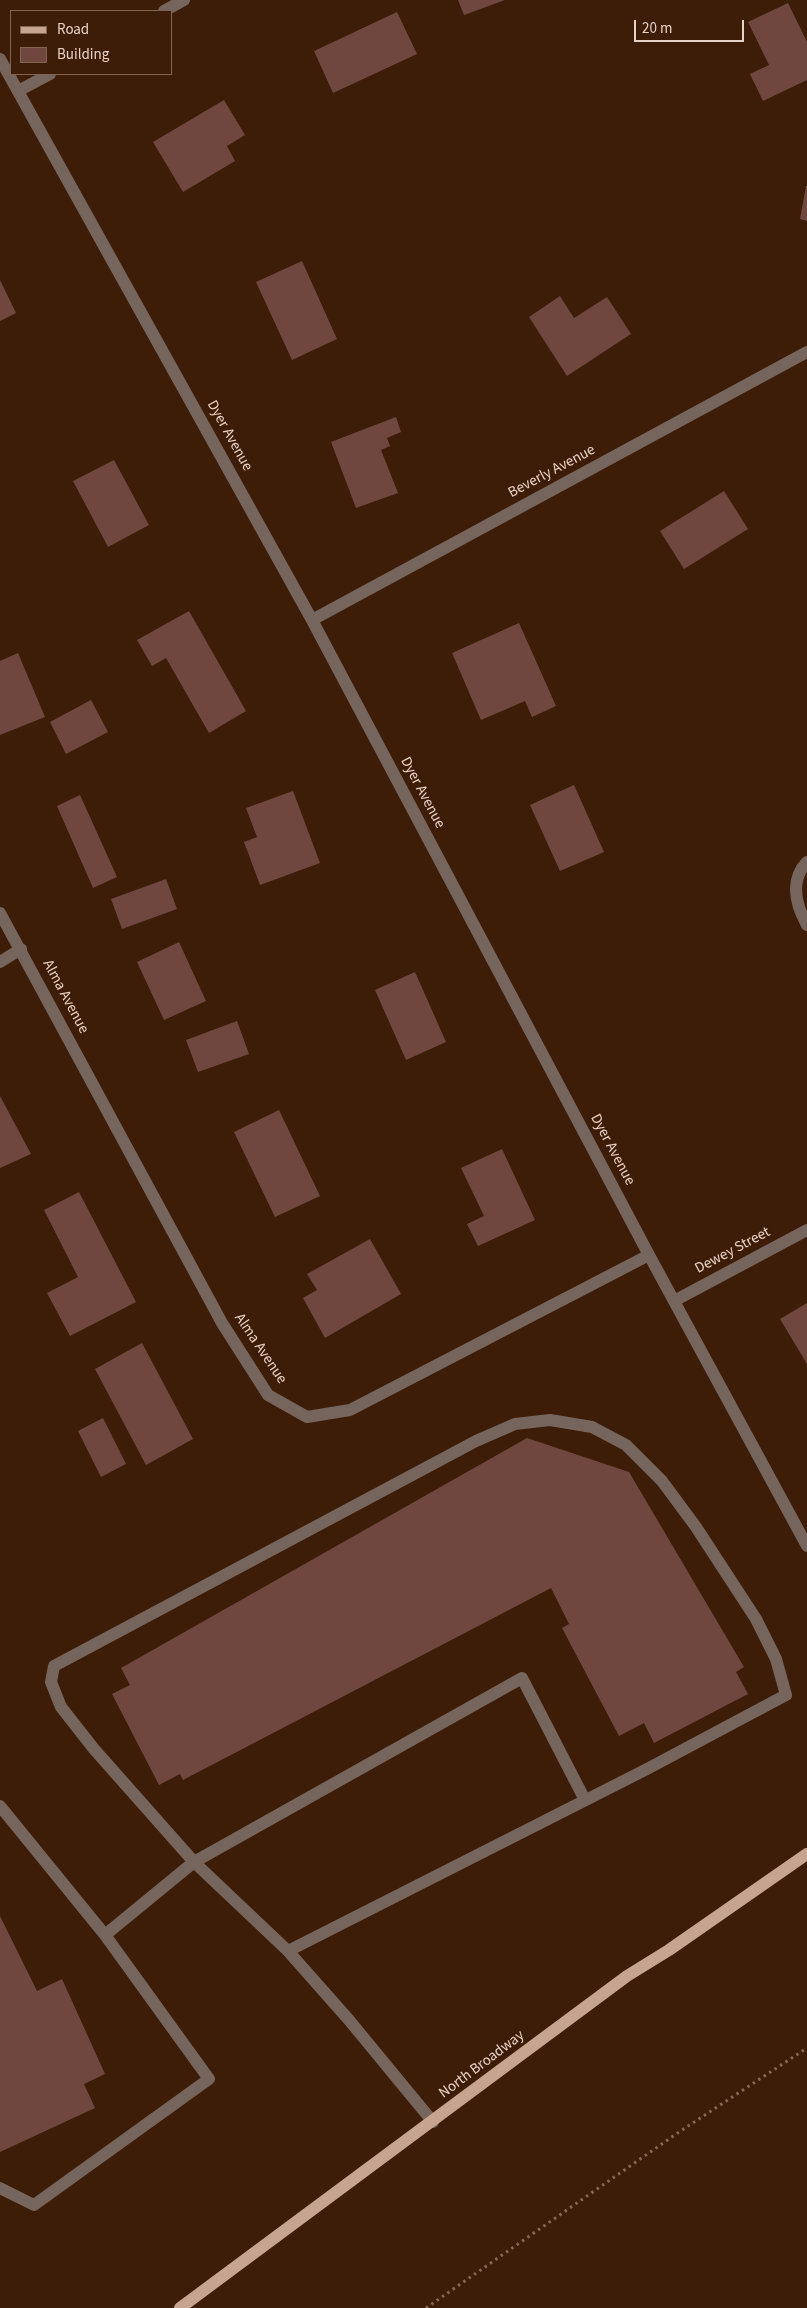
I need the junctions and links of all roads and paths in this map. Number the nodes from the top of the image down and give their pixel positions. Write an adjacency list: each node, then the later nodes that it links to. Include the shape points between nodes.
1 (184, 0): 2 (street)
2 (166, 10)
3 (0, 59): 5 (street, Dyer Avenue)
4 (48, 75): 5 (street)
5 (18, 91): 7 (street, Dyer Avenue)
6 (807, 352): 7 (street, Beverly Avenue)
7 (312, 620): 14 (street, Dyer Avenue)
8 (807, 862): 10 (street, via 796,884 797,906)
9 (0, 913): 11 (street, Alma Avenue)
10 (807, 925)
11 (21, 950): 12 (street); 14 (street, Alma Avenue, via 222,1322 268,1396 307,1417 350,1410)
12 (0, 962)
13 (807, 1230): 15 (street, Dewey Street)
14 (649, 1255): 15 (street, Dyer Avenue)
15 (674, 1301): 16 (street, Dyer Avenue)
16 (805, 1537)
17 (585, 1800): 20 (street, via 522,1678); 20 (street, via 786,1695 776,1659 756,1619 662,1481 626,1445 592,1427 550,1420 515,1424 467,1446 54,1666 51,1682 61,1707); 22 (street)
18 (0, 1806): 21 (street)
19 (807, 1854): 24 (main road, North Broadway, via 628,1976)
20 (194, 1862): 21 (street); 22 (street)
21 (105, 1934): 25 (street, via 209,2079 34,2205)
22 (288, 1951): 24 (street)
23 (807, 2048): 27 (path, via 679,2132)
24 (433, 2122): 26 (main road, North Broadway)
25 (0, 2188)
26 (180, 2308)
27 (426, 2308)

